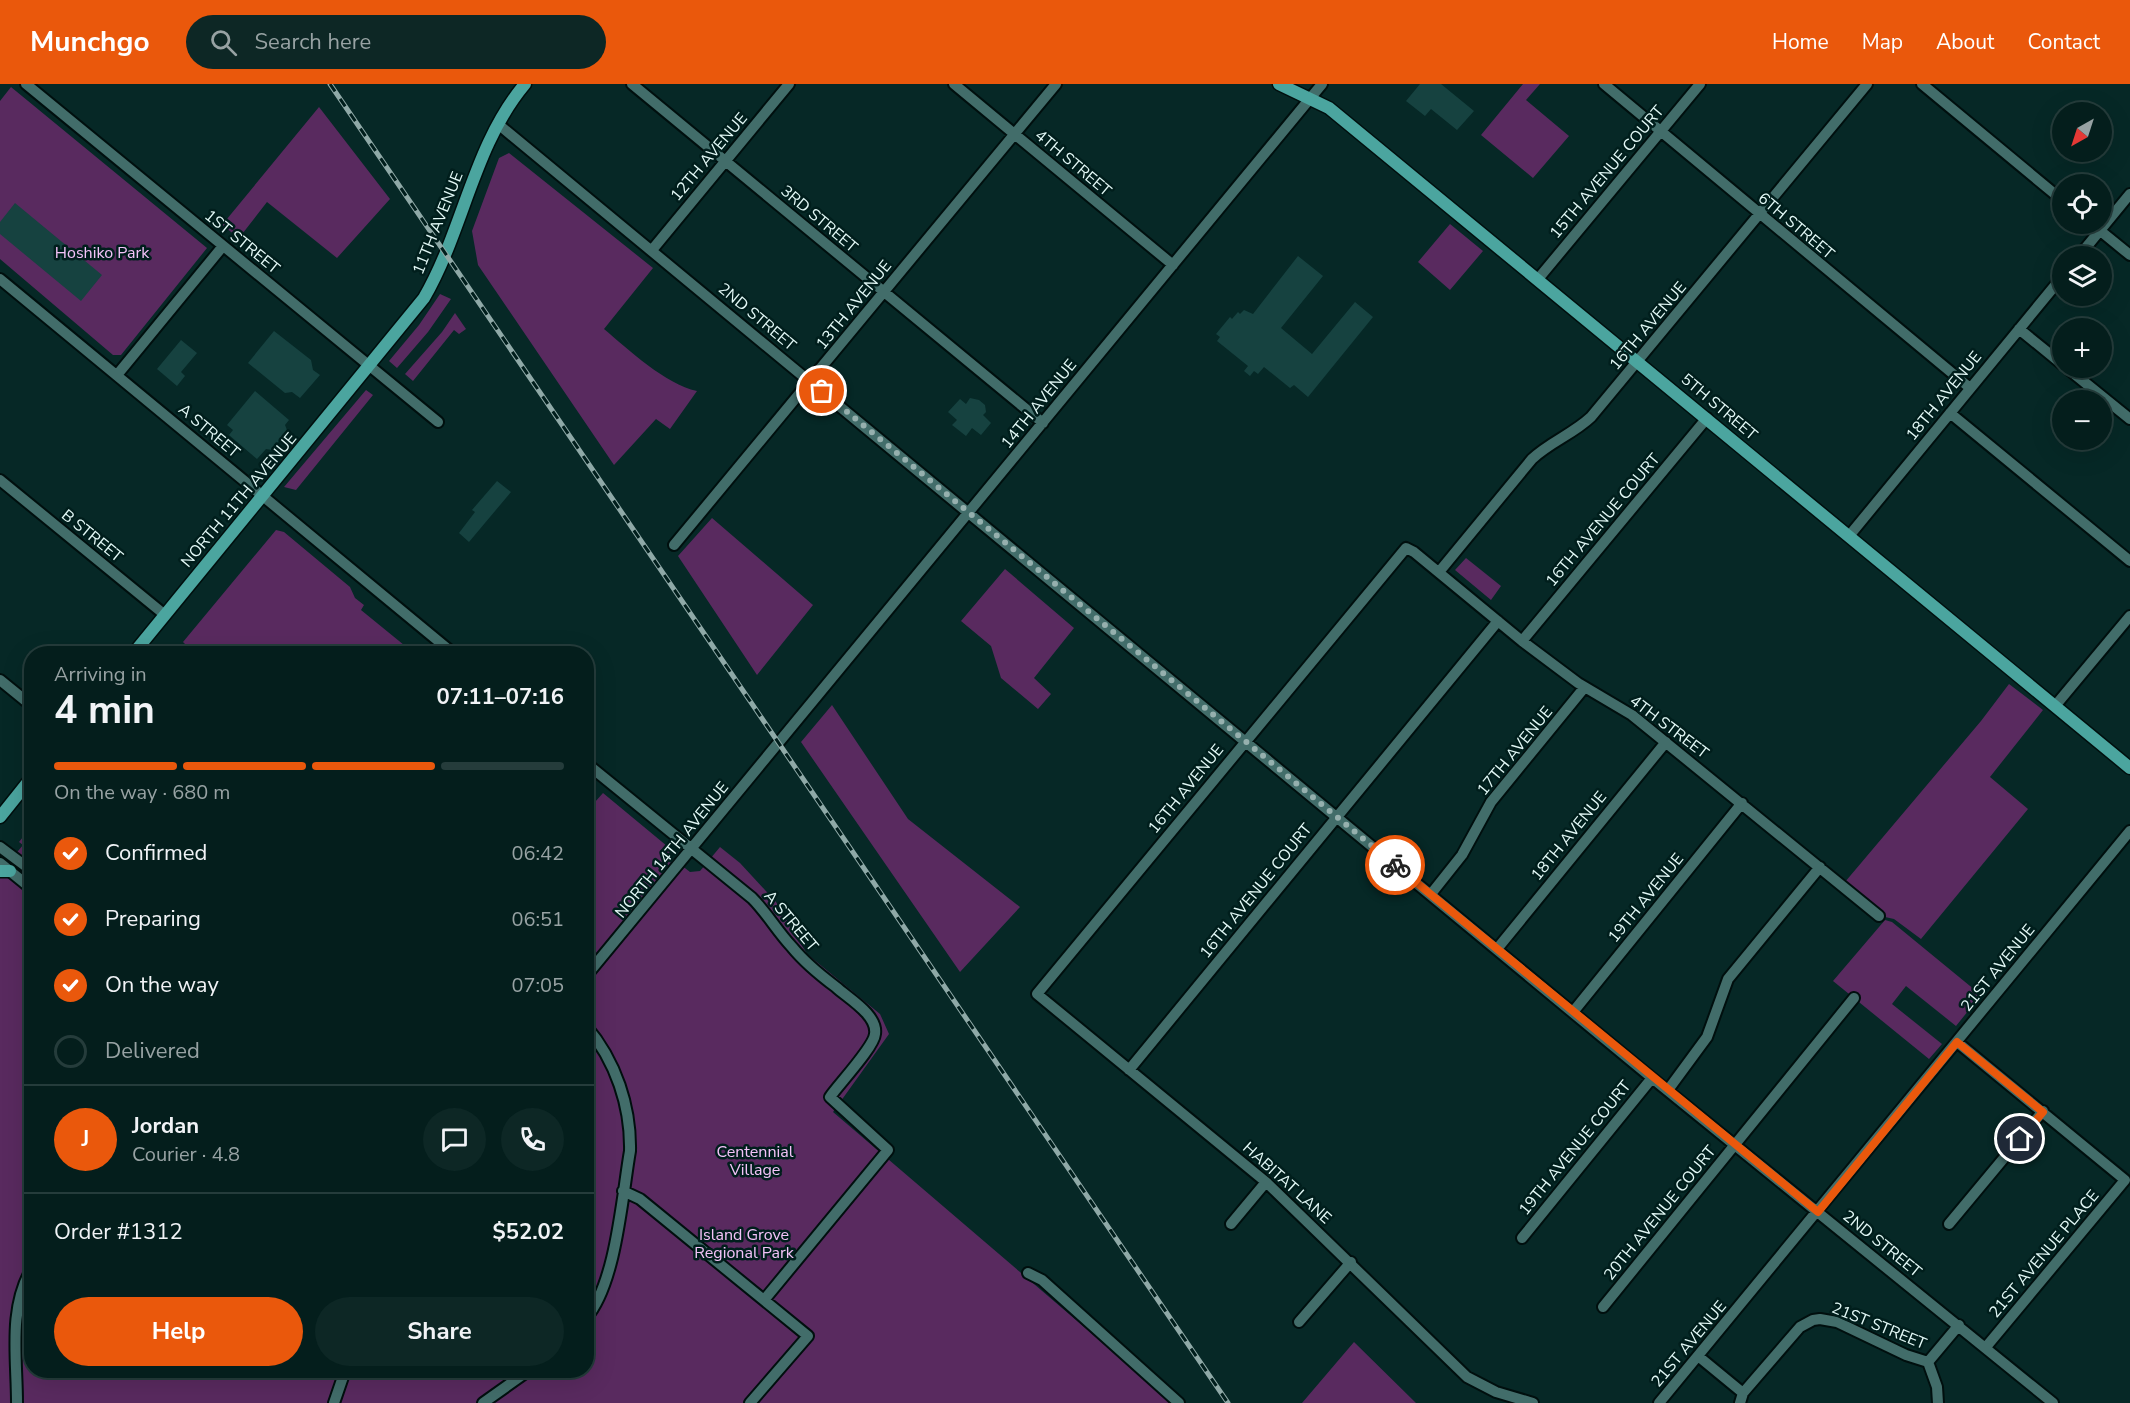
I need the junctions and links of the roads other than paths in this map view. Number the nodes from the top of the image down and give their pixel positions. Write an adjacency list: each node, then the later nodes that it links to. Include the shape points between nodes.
1 (26, 84): 23 (street, 1ST STREET)
2 (525, 84): 14 (main road, 11TH AVENUE)
3 (632, 84): 17 (street, 3RD STREET)
4 (789, 84): 17 (street, 12TH AVENUE)
5 (954, 84): 16 (street, 4TH STREET)
6 (1056, 84): 16 (street, 13TH AVENUE)
7 (1280, 84): 13 (main road, 5TH STREET)
8 (1322, 84): 13 (street, 14TH AVENUE)
9 (1604, 84): 15 (street, 6TH STREET)
10 (1700, 84): 15 (street, 15TH AVENUE COURT)
11 (1866, 84): 21 (street, 16TH AVENUE)
12 (1922, 84): 18 (street)
13 (1311, 98): 26 (street, 14TH AVENUE); 28 (main road, 5TH STREET, via 1329,108)
14 (498, 124): 24 (street, 2ND STREET); 34 (main road, 11TH AVENUE, via 483,152 429,289)
15 (1661, 132): 21 (street, 6TH STREET); 28 (street, 15TH AVENUE COURT)
16 (1015, 134): 26 (street, 4TH STREET); 30 (street, 13TH AVENUE)
17 (726, 161): 24 (street, 12TH AVENUE); 30 (street, 3RD STREET)
18 (2052, 192)
19 (2130, 194): 20 (street)
20 (2112, 211)
21 (1760, 215): 33 (street, 16TH AVENUE); 38 (street, 6TH STREET)
22 (2104, 234): 25 (street)
23 (223, 246): 34 (street, 1ST STREET); 35 (street)
24 (652, 250): 37 (street, 2ND STREET)
25 (2130, 255)
26 (1173, 265): 43 (street, 14TH AVENUE)
27 (0, 279): 35 (street, A STREET)
28 (1538, 279): 33 (main road, 5TH STREET)
29 (2052, 289): 31 (street, 18TH AVENUE)
30 (884, 292): 37 (street, 13TH AVENUE); 43 (street, 3RD STREET)
31 (2019, 329): 32 (street); 38 (street, 18TH AVENUE)
32 (2052, 356)
33 (1638, 361): 40 (main road, 5TH STREET); 51 (street, 16TH AVENUE, via 1580,427 1532,459)
34 (370, 367): 42 (street, 1ST STREET); 45 (main road, NORTH 11TH AVENUE)
35 (117, 375): 45 (street, A STREET)
36 (2079, 378): 41 (street)
37 (811, 381): 46 (street, 2ND STREET); 48 (street, 13TH AVENUE)
38 (1970, 388): 39 (street, 18TH AVENUE)
39 (1950, 413): 47 (street, 18TH AVENUE); 50 (street)
40 (1707, 418): 47 (main road, 5TH STREET); 55 (street, 16TH AVENUE COURT)
41 (2130, 419)
42 (438, 422)
43 (1043, 423): 46 (street, 14TH AVENUE)
44 (0, 480): 52 (street, B STREET)
45 (263, 496): 52 (main road, NORTH 11TH AVENUE); 57 (street, A STREET)
46 (969, 512): 62 (street, 2ND STREET); 63 (street, 14TH AVENUE)
47 (1850, 536): 61 (main road, 5TH STREET)
48 (674, 545)
49 (1406, 548): 51 (street, 4TH STREET); 62 (street, 16TH AVENUE)
50 (2130, 561)
51 (1439, 572): 54 (street, 4TH STREET)
52 (165, 615): 56 (main road, NORTH 11TH AVENUE)
53 (2130, 616): 61 (street)
54 (1498, 621): 55 (street, 4TH STREET); 69 (street, 16TH AVENUE COURT)
55 (1522, 640): 59 (street, 4TH STREET)
56 (140, 646)
57 (443, 646)
58 (0, 680): 60 (street)
59 (1584, 688): 64 (street, 4TH STREET, via 1632,716); 78 (street, 17TH AVENUE, via 1491,802 1462,855)
60 (24, 700)
61 (2055, 706): 65 (main road, 5TH STREET)
62 (1245, 741): 69 (street, 2ND STREET); 82 (street, 16TH AVENUE)
63 (779, 742): 73 (street, NORTH 14TH AVENUE)
64 (1666, 742): 68 (street, 4TH STREET); 80 (street, 18TH AVENUE)
65 (2130, 768)
66 (594, 769): 73 (street, A STREET)
67 (24, 787): 70 (main road)
68 (1742, 803): 75 (street, 4TH STREET); 84 (street, 19TH AVENUE)
69 (1337, 816): 78 (street, 2ND STREET); 87 (street, 16TH AVENUE COURT)
70 (0, 817)
71 (2130, 831): 86 (street, 21ST AVENUE)
72 (0, 847): 74 (street)
73 (692, 849): 81 (street, NORTH 14TH AVENUE); 101 (street, A STREET, via 752,898 805,962 876,1026 872,1043 830,1097 888,1149)
74 (24, 865)
75 (1820, 867): 79 (street, 4TH STREET); 89 (street, via 1728,979 1707,1037)
76 (3, 868): 77 (street)
77 (24, 883)
78 (1431, 894): 80 (street, 2ND STREET)
79 (1879, 916)
80 (1497, 949): 84 (street, 2ND STREET)
81 (594, 966)
82 (1037, 994): 87 (street, HABITAT LANE)
83 (1854, 998): 91 (street, 20TH AVENUE COURT)
84 (1573, 1012): 88 (street, 2ND STREET)
85 (594, 1039): 93 (street, via 613,1069 628,1112 630,1151)
86 (1957, 1042): 90 (street); 94 (street, 21ST AVENUE)
87 (1129, 1070): 92 (street, HABITAT LANE)
88 (1652, 1078): 89 (street, 2ND STREET); 97 (street, 19TH AVENUE COURT)
89 (1668, 1090): 91 (street, 2ND STREET)
90 (2043, 1112): 96 (street); 106 (street, 21ST AVENUE PLACE, via 2125,1180)
91 (1735, 1144): 94 (street, 2ND STREET); 103 (street, 20TH AVENUE COURT)
92 (1266, 1182): 95 (street); 98 (street, HABITAT LANE)
93 (623, 1191): 101 (street, via 640,1199); 102 (street, via 606,1284)
94 (1818, 1212): 105 (street, 2ND STREET); 107 (street, 21ST AVENUE)
95 (1231, 1224)
96 (1949, 1224)
97 (1522, 1238)
98 (1351, 1262): 104 (street); 112 (street, HABITAT LANE, via 1467,1377)
99 (1028, 1273): 117 (street, via 1042,1280)
100 (24, 1285): 113 (street, via 15,1323)
101 (764, 1300): 116 (street, via 808,1336)
102 (594, 1304)
103 (1603, 1307)
104 (1299, 1322)
105 (1959, 1325): 106 (street, 2ND STREET); 108 (street, 21ST STREET)
106 (1986, 1347): 121 (street, 2ND STREET)
107 (1698, 1356): 111 (street, 21ST STREET); 119 (street, 21ST AVENUE)
108 (1928, 1362): 111 (street, 21ST STREET, via 1837,1322 1821,1319 1800,1327); 120 (street, 21ST STREET)
109 (343, 1378): 114 (street)
110 (518, 1378): 115 (street)
111 (1741, 1398)
112 (1510, 1400): 118 (street, HABITAT LANE)
113 (17, 1403)
114 (334, 1403)
115 (483, 1403)
116 (750, 1403)
117 (1179, 1403)
118 (1533, 1403)
119 (1659, 1403)
120 (1938, 1403)
121 (2053, 1403)

